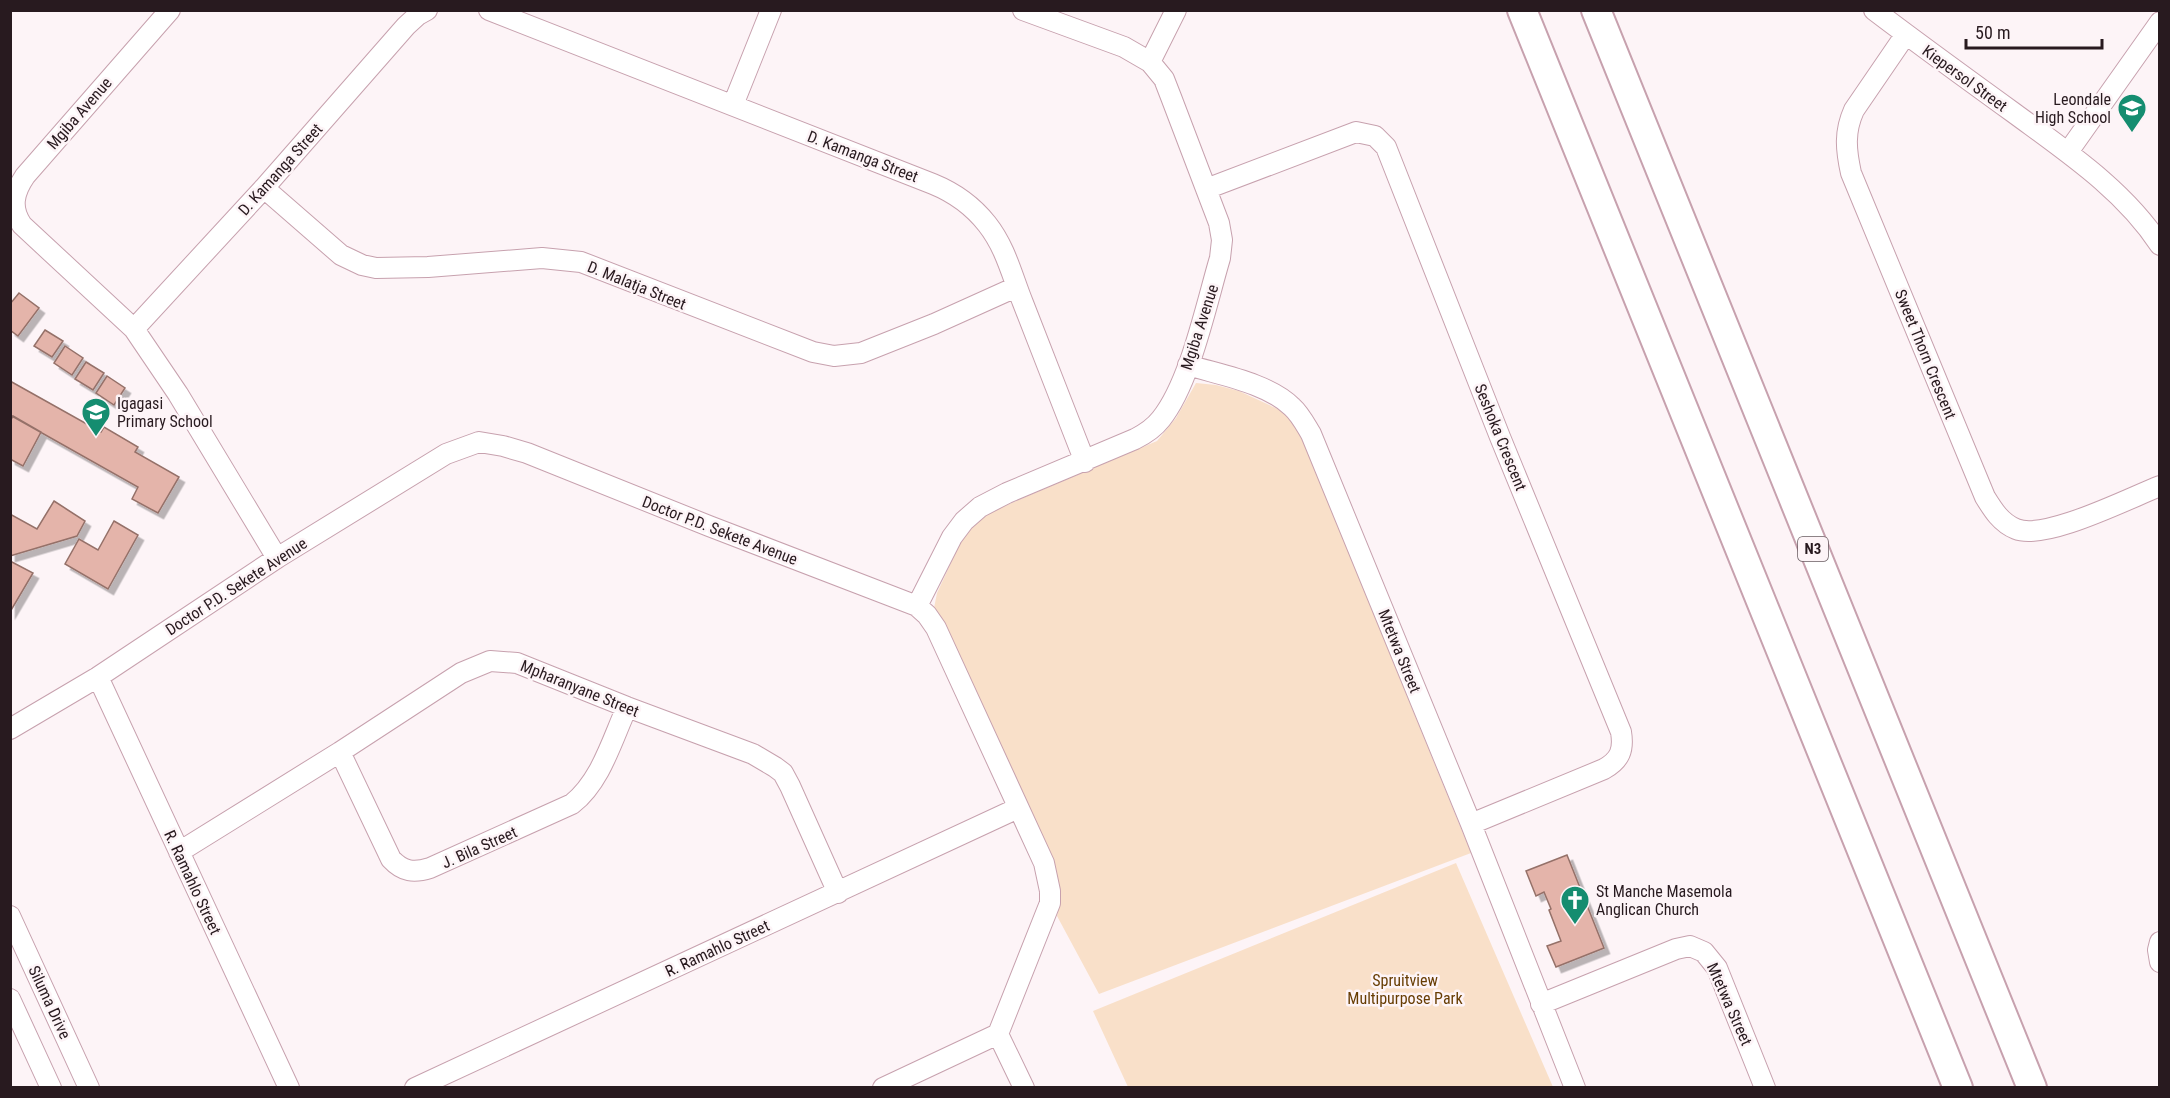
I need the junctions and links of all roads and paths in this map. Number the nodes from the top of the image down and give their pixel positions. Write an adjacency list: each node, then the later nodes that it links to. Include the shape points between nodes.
1 (170, 10): 19 (street, Mgiba Avenue, via 25,176 15,195 16,217 22,225)
2 (427, 10): 15 (street, D. Kamanga Street, via 406,26)
3 (489, 10): 13 (street, D. Kamanga Street)
4 (771, 10): 13 (street)
5 (1023, 10): 12 (street, Mgiba Avenue, via 1113,43)
6 (1176, 10): 12 (street)
7 (1522, 10): 47 (highway)
8 (1596, 10): 48 (highway, N3)
9 (1874, 10): 11 (street, Kiepersol Street)
10 (2160, 22): 14 (street)
11 (1906, 34): 14 (street, Kiepersol Street); 22 (street, Sweet Thorn Crescent, via 1854,110 1848,123 1846,150 1851,173 1985,497 2006,524 2027,532 2041,532)
12 (1150, 62): 16 (street, Mgiba Avenue, via 1164,79)
13 (733, 105): 18 (street, D. Kamanga Street, via 952,192 978,213 996,237)
14 (2068, 152): 17 (street, Kiepersol Street, via 2141,218)
15 (264, 188): 18 (street, D. Malatja Street, via 341,255 362,265 428,267 542,258 581,262 834,357 861,353); 19 (street, D. Kamanga Street)
16 (1206, 189): 20 (street, Mgiba Avenue, via 1222,240); 30 (street, Seshoka Crescent, via 1356,132 1375,136 1386,147 1623,743 1621,755 1604,769)
17 (2160, 245)
18 (1016, 287): 21 (street, D. Kamanga Street)
19 (134, 329): 23 (street)
20 (1188, 365): 21 (street, Mgiba Avenue, via 1170,404 1148,432); 30 (street, Mtetwa Street, via 1262,388 1292,406 1303,420)
21 (1085, 462): 24 (street, Mgiba Avenue, via 980,507 952,537)
22 (2160, 486)
23 (277, 558): 24 (street, Doctor P.D. Sekete Avenue, via 446,454 479,442 526,453); 25 (street, Doctor P.D. Sekete Avenue)
24 (917, 606): 29 (street, Doctor P.D. Sekete Avenue, via 936,628)
25 (98, 677): 27 (street, Doctor P.D. Sekete Avenue); 31 (street, R. Ramahlo Street)
26 (627, 707): 28 (street, Mpharanyane Street, via 517,663 490,661 461,673); 28 (street, J. Bila Street, via 583,796 417,872 405,870 391,859); 32 (street, Mpharanyane Street, via 753,754 783,773)
27 (10, 729)
28 (340, 752): 31 (street, Mpharanyane Street)
29 (1018, 808): 32 (street, R. Ramahlo Street); 38 (street, Doctor P.D. Sekete Avenue, via 1044,863 1050,903)
30 (1471, 824): 37 (street, Mtetwa Street)
31 (179, 852): 41 (street, R. Ramahlo Street)
32 (838, 893): 42 (street, R. Ramahlo Street)
33 (10, 916): 40 (street, Siluma Drive)
34 (2160, 942): 35 (street)
35 (2160, 962)
36 (10, 999): 39 (street)
37 (1541, 1004): 45 (street, Mtetwa Street); 46 (street, Mtetwa Street, via 1660,954 1690,946 1704,952 1717,968)
38 (998, 1034): 43 (street); 44 (street)
39 (51, 1088)
40 (89, 1088)
41 (289, 1088)
42 (415, 1088)
43 (883, 1088)
44 (1024, 1088)
45 (1575, 1088)
46 (1765, 1088)
47 (1958, 1088)
48 (2032, 1088)

